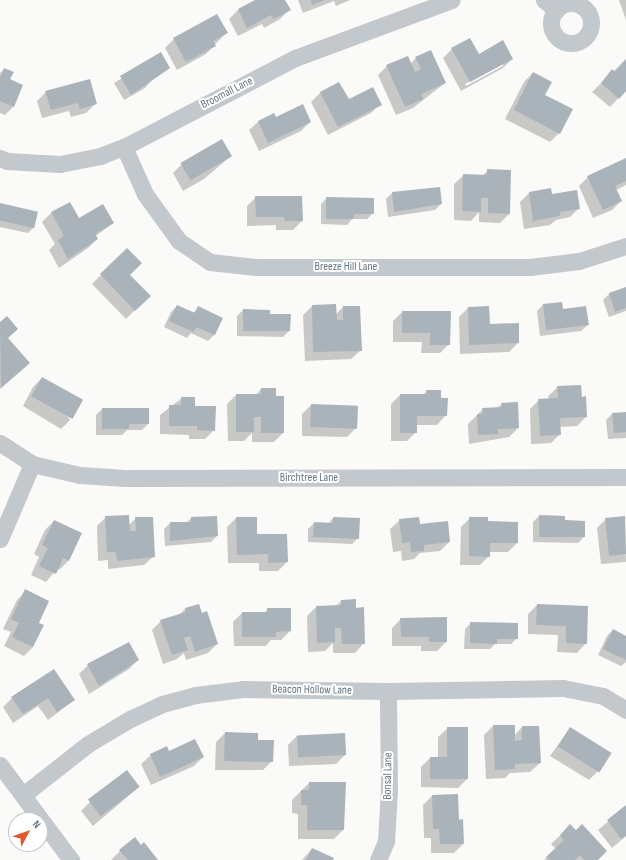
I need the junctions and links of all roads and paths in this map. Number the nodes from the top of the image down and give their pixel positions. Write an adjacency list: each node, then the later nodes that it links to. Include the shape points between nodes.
1 (452, 0): 2 (street, Broomall Lane, via 295,58)
2 (124, 147): 3 (street, Broomall Lane, via 100,156 60,164 7,161); 4 (street, Breeze Hill Lane, via 145,194 179,241 210,262 256,267 530,267 578,261)
3 (0, 158)
4 (626, 246)
5 (0, 443): 6 (street, Birchtree Lane)
6 (32, 464): 7 (street, Birchtree Lane, via 80,475 125,478); 8 (street)
7 (626, 477)
8 (0, 539)
9 (388, 691): 10 (street, Beacon Hollow Lane, via 563,688 603,696); 12 (street, Beacon Hollow Lane, via 243,689 195,695 162,704 130,719 88,744); 14 (street, Bonsal Lane, via 389,791 386,841)
10 (626, 710)
11 (0, 765): 12 (street)
12 (22, 795): 13 (street)
13 (70, 860)
14 (378, 860)

